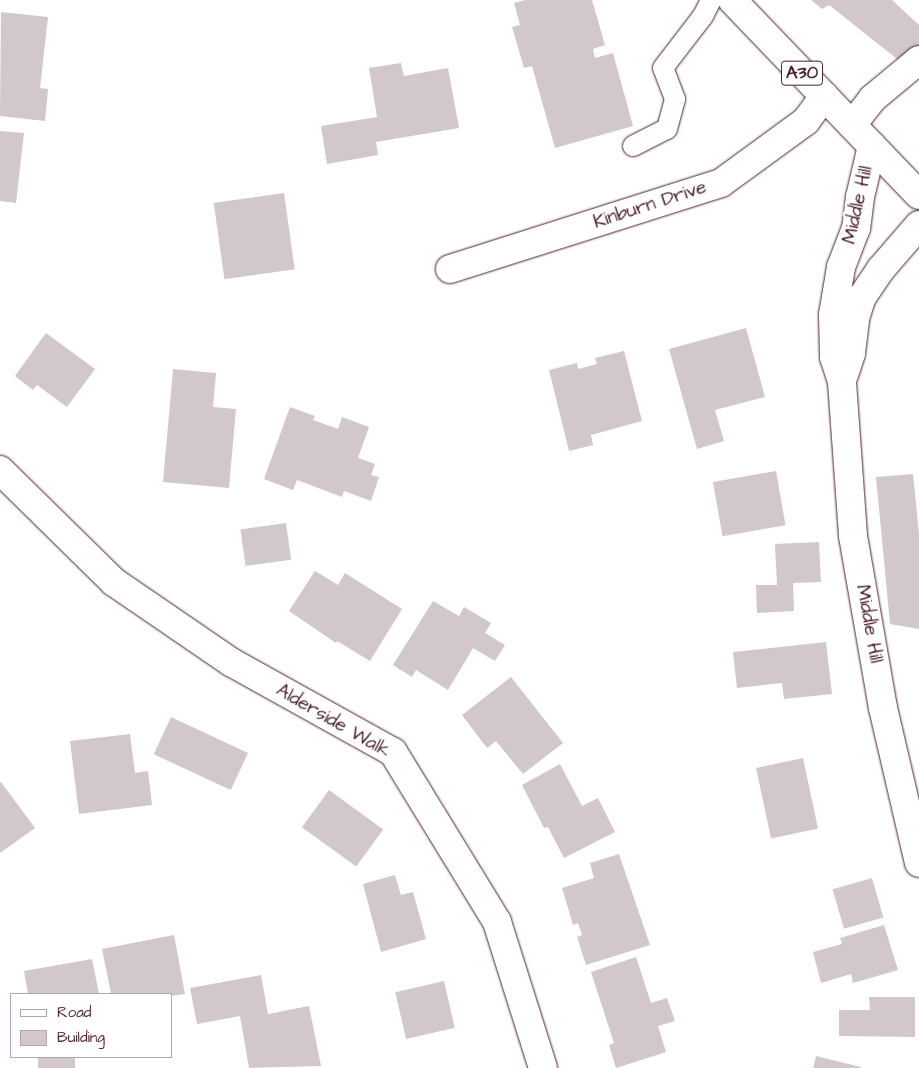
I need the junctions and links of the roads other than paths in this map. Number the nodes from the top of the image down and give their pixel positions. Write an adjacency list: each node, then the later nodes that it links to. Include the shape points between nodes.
1 (711, 0): 6 (lane, via 703,16 663,68 675,99 667,129)
2 (732, 0): 4 (street, A30)
3 (919, 60): 5 (street, via 872,99)
4 (824, 96): 5 (street, A30); 10 (street, Kinburn Drive, via 806,121 721,183)
5 (852, 125): 7 (street, A30)
6 (633, 146)
7 (872, 146): 8 (street, A30); 11 (street, Middle Hill, via 856,228 842,267 833,315 834,357)
8 (919, 195)
9 (919, 225): 11 (street, Middle Hill, via 880,270 862,297)
10 (450, 270)
11 (842, 382): 13 (street, Middle Hill, via 853,536 883,708)
12 (0, 470): 14 (street, Alderside Walk, via 114,582 231,662 393,752 497,922)
13 (919, 863)
14 (543, 1068)

